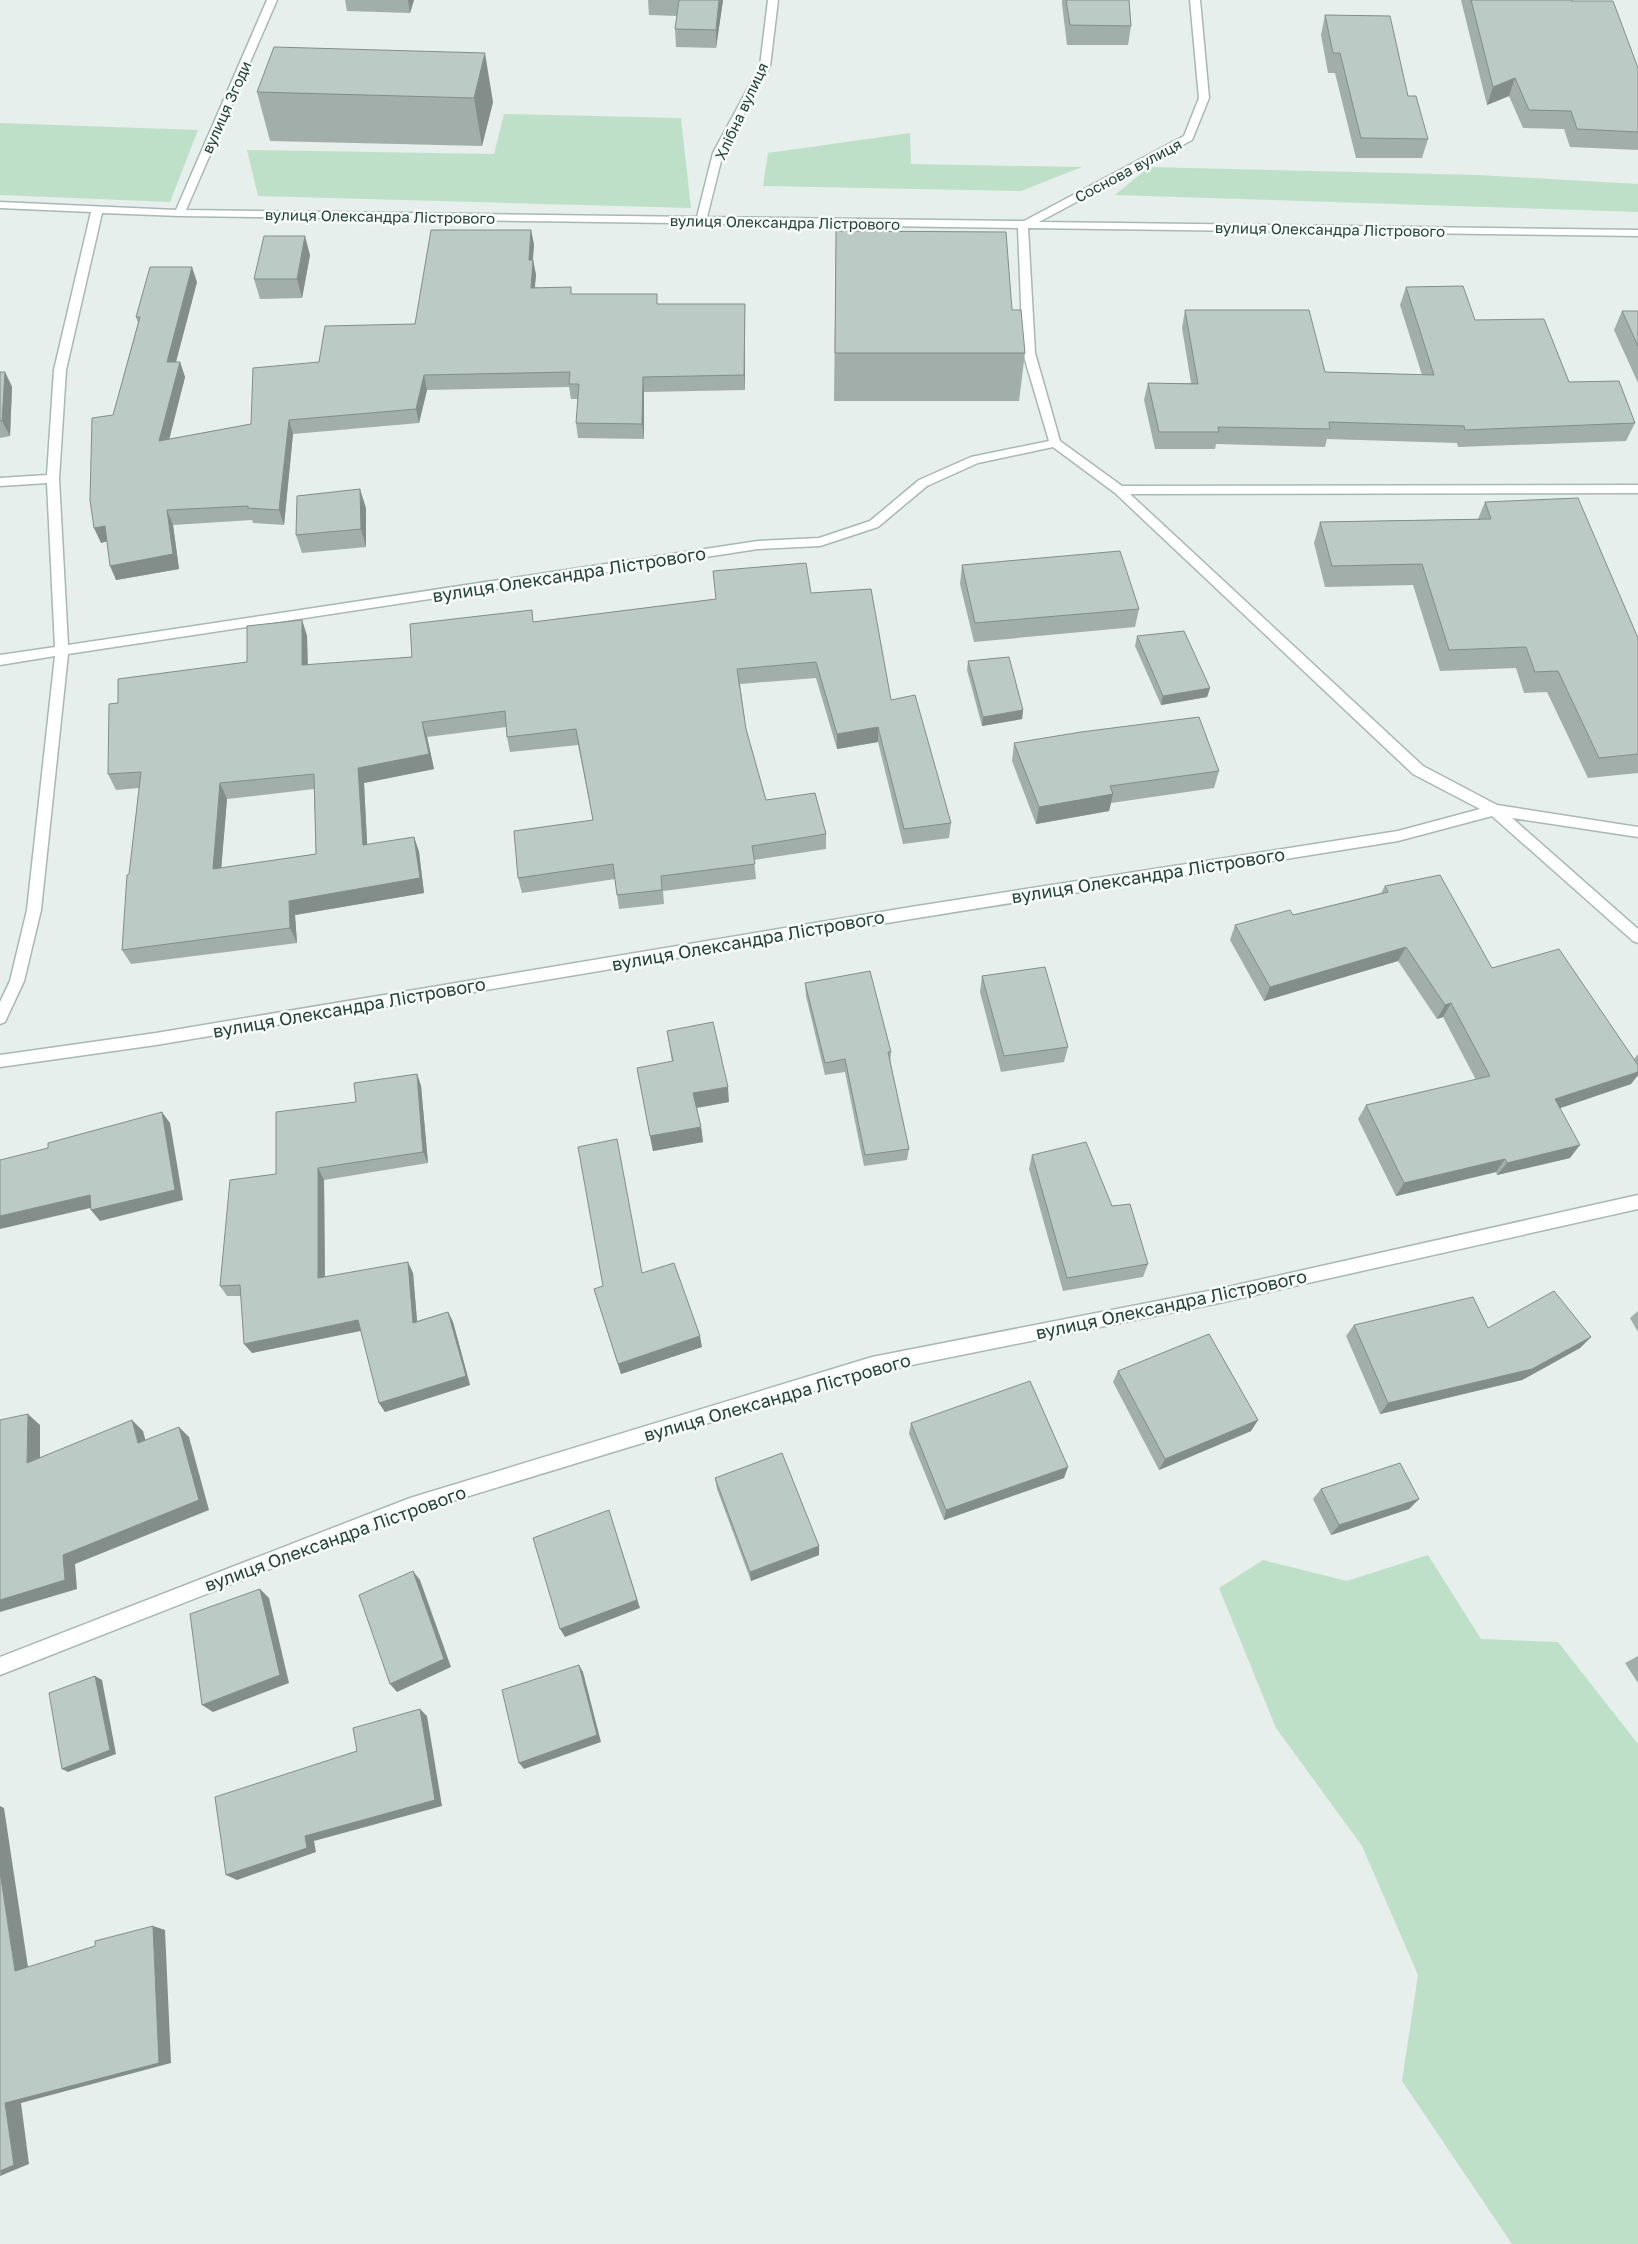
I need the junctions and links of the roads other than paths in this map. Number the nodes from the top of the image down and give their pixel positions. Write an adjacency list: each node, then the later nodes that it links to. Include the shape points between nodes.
1 (272, 0): 6 (street, вулиця Згоди)
2 (774, 0): 7 (street, Хлібна вулиця, via 765,66 718,153)
3 (1195, 0): 8 (street, Соснова вулиця, via 1204,98 1188,138)
4 (0, 205): 5 (street, вулиця Олександра Лістрового)
5 (97, 210): 6 (street, вулиця Олександра Лістрового); 11 (street, via 60,370)
6 (180, 213): 7 (street, вулиця Олександра Лістрового)
7 (701, 221): 8 (street, вулиця Олександра Лістрового)
8 (1023, 226): 9 (street, вулиця Олександра Лістрового); 10 (street, via 1029,353)
9 (1638, 233)
10 (1054, 443): 14 (street, вулиця Олександра Лістрового); 15 (street, вулиця Олександра Лістрового, via 975,460 923,483 874,524 820,542 758,546)
11 (53, 479): 12 (street); 15 (street)
12 (0, 482)
13 (1638, 489): 14 (street)
14 (1118, 490): 17 (street, вулиця Олександра Лістрового, via 1418,770)
15 (62, 651): 16 (street, вулиця Олександра Лістрового); 20 (street, via 34,910 17,981)
16 (0, 660)
17 (1494, 810): 18 (street, вулиця Олександра Лістрового); 19 (street, вулиця Олександра Лістрового); 21 (street, вулиця Олександра Лістрового, via 1398,836 911,913 156,1039)
18 (1638, 832)
19 (1638, 937)
20 (0, 1018)
21 (0, 1061)
22 (1638, 1202): 23 (street, вулиця Олександра Лістрового, via 1219,1296 872,1365 410,1506)
23 (0, 1666)

